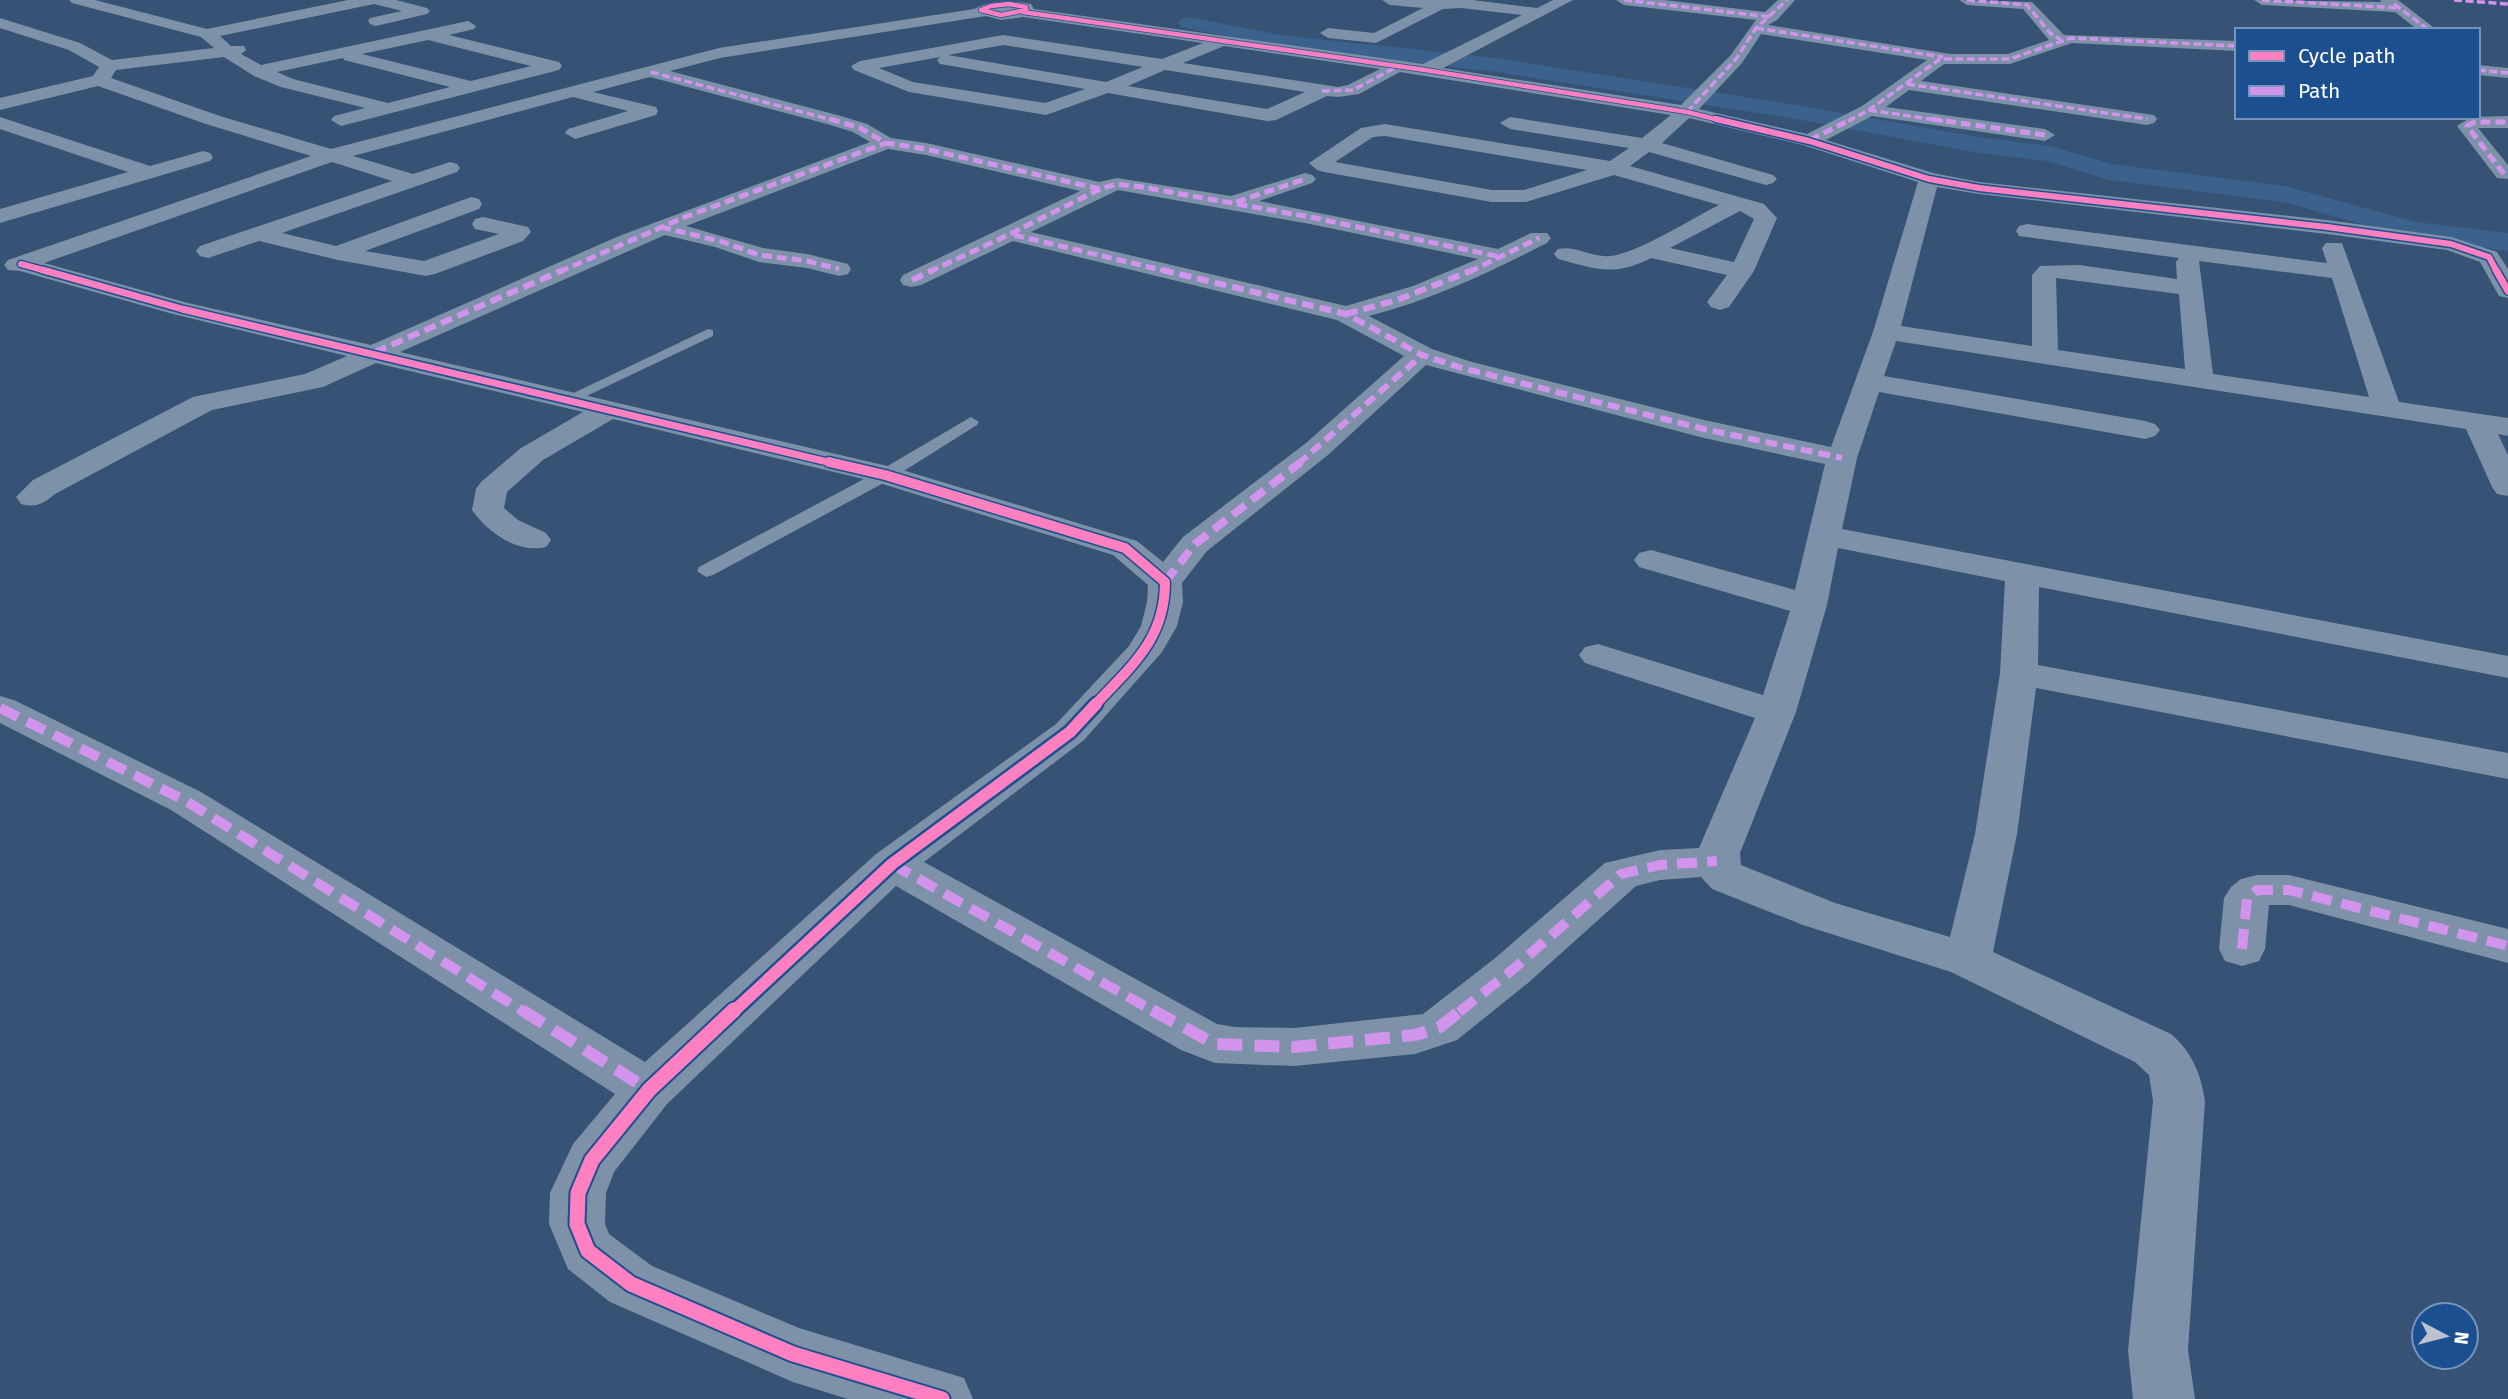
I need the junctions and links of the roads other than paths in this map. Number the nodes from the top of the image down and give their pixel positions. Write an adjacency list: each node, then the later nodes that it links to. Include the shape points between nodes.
1 (370, 0): 30 (street)
2 (378, 0): 15 (street)
3 (1390, 0): 11 (street)
4 (1566, 0): 17 (street)
5 (1624, 0): 19 (street)
6 (1787, 0): 19 (street)
7 (1967, 0): 33 (street, via 2027,5)
8 (2262, 0): 10 (street)
9 (151, 2): 14 (street)
10 (2394, 4): 28 (street)
11 (1440, 5): 17 (street, via 1461,3); 22 (street)
12 (983, 6): 32 (street, via 1001,15 1023,12); 46 (street, via 751,48)
13 (76, 8): 14 (street)
14 (111, 10): 21 (street)
15 (422, 11): 18 (street); 24 (street)
16 (194, 12): 21 (street)
17 (1539, 13): 42 (street)
18 (441, 15)
19 (1771, 16): 27 (street)
20 (1383, 18): 22 (street)
21 (154, 20): 30 (street)
22 (1410, 20): 29 (street, via 1376,38)
23 (50, 21): 26 (street)
24 (363, 24)
25 (468, 26): 31 (street)
26 (5, 27): 47 (street, via 71,45 105,61)
27 (1756, 28): 39 (street); 55 (street, via 1736,59)
28 (2426, 28)
29 (1313, 31)
30 (207, 34): 36 (street)
31 (427, 35): 37 (street); 43 (street)
32 (1224, 40): 40 (street); 41 (street)
33 (2060, 40): 35 (street, via 2105,38); 39 (street, via 2010,59)
34 (254, 46): 36 (street)
35 (2235, 46)
36 (227, 52): 45 (street); 47 (street)
37 (342, 54): 45 (street); 51 (street)
38 (918, 55): 40 (street, via 1003,40); 52 (street); 52 (street, via 867,63 861,68 909,87 1038,109)
39 (1946, 58): 50 (street)
40 (1159, 66): 52 (street); 53 (street)
41 (1398, 66): 42 (street); 53 (street, via 1353,90)
42 (1432, 66): 55 (street)
43 (565, 69): 49 (street); 51 (street)
44 (2480, 69): 48 (street)
45 (259, 71): 57 (street, via 287,83)
46 (651, 72): 49 (street); 69 (street, via 834,120 860,128)
47 (104, 73): 56 (street); 71 (street, via 213,120)
48 (2508, 73)
49 (616, 81): 54 (street)
50 (1907, 84): 58 (street); 59 (street)
51 (471, 86): 57 (street)
52 (1109, 87): 53 (street, via 1267,115)
53 (1322, 91)
54 (573, 92): 65 (street, via 649,111); 71 (street)
55 (1697, 101): 68 (street); 70 (street)
56 (0, 104)
57 (389, 108): 60 (street)
58 (1855, 118): 67 (street); 68 (street)
59 (2147, 119)
60 (341, 120)
61 (1488, 120): 70 (street)
62 (2508, 122): 73 (street, via 2467,126)
63 (0, 123): 64 (street)
64 (22, 130): 66 (street); 76 (street)
65 (575, 133)
66 (0, 135)
67 (2045, 135)
68 (1810, 141): 79 (street)
69 (886, 144): 81 (street); 87 (street)
70 (1647, 145): 75 (street); 78 (street)
71 (332, 155): 80 (street); 100 (street)
72 (203, 157): 76 (street)
73 (2502, 166)
74 (450, 168): 80 (street)
75 (1614, 168): 75 (street, via 1515,197 1319,163 1376,130); 84 (street)
76 (148, 172): 85 (street)
77 (1306, 179): 83 (street)
78 (1766, 179)
79 (1929, 179): 88 (street); 109 (street)
80 (415, 181): 90 (street)
81 (1100, 189): 83 (street, via 1129,185); 91 (street)
82 (0, 197): 85 (street)
83 (1232, 203): 98 (street)
84 (1738, 204): 93 (street); 102 (street, via 1756,209 1766,218)
85 (30, 208): 86 (street)
86 (0, 216)
87 (661, 227): 101 (street, via 759,255); 111 (street)
88 (2327, 227): 99 (street, via 2451,244); 103 (street)
89 (2026, 231): 95 (street)
90 (257, 234): 94 (street); 96 (street)
91 (1010, 234): 104 (street); 108 (street)
92 (1539, 238): 98 (street)
93 (1648, 250): 97 (street, via 1615,264); 102 (street)
94 (208, 251)
95 (2187, 252): 103 (street); 105 (street)
96 (338, 253): 96 (street, via 426,269 520,232 477,214)
97 (1566, 254)
98 (1501, 257): 108 (street, via 1419,295)
99 (2504, 264): 106 (street)
100 (10, 266): 111 (street)
101 (839, 269)
102 (1742, 271): 107 (street)
103 (2342, 272): 118 (street)
104 (912, 280)
105 (2192, 288): 113 (street, via 2049,271 2044,275); 114 (street)
106 (2508, 291)
107 (1720, 302)
108 (1346, 314): 112 (street)
109 (1886, 332): 113 (street); 115 (street)
110 (708, 333): 116 (lane)
111 (375, 352): 116 (street); 126 (street, via 305,383 203,403)
112 (1422, 355): 123 (street, via 1704,429); 132 (street, via 1317,449 1195,544)
113 (2045, 357): 114 (street)
114 (2200, 378): 118 (street)
115 (1868, 382): 122 (street); 123 (street)
116 (569, 399): 117 (street)
117 (610, 409): 124 (street); 128 (street, via 531,454 492,489 488,510 506,527)
118 (2386, 409): 120 (street)
119 (971, 422): 124 (lane)
120 (2478, 423): 121 (street); 125 (street)
121 (2508, 427)
122 (2145, 430)
123 (1842, 458): 127 (street)
124 (886, 475): 130 (lane); 132 (street, via 1125,548)
125 (2508, 487)
126 (32, 497)
127 (1826, 536): 131 (street); 133 (street)
128 (534, 540)
129 (1651, 561): 133 (street)
130 (706, 572)
131 (2022, 575): 135 (street); 136 (street)
132 (1165, 582): 141 (street, via 1159,626 1144,652 1070,732)
133 (1809, 605): 138 (street)
134 (1598, 655): 138 (street)
135 (2508, 667)
136 (2019, 673): 139 (street); 144 (street, via 1996,834)
137 (0, 708): 145 (street, via 186,801)
138 (1777, 712): 140 (street)
139 (2508, 766)
140 (1717, 860): 141 (street, via 1621,874 1440,1027 1415,1035 1294,1047 1215,1044 1199,1037); 144 (street, via 1728,878 1772,896)
141 (892, 864): 145 (street)
142 (2508, 946): 143 (street, via 2269,888 2246,898)
143 (2242, 949)
144 (1968, 960): 147 (street, via 2152,1048 2170,1062 2179,1101 2158,1350)
145 (649, 1090): 146 (street, via 592,1160 578,1193 577,1224 588,1251 631,1283 793,1354)
146 (942, 1399)
147 (2164, 1399)

